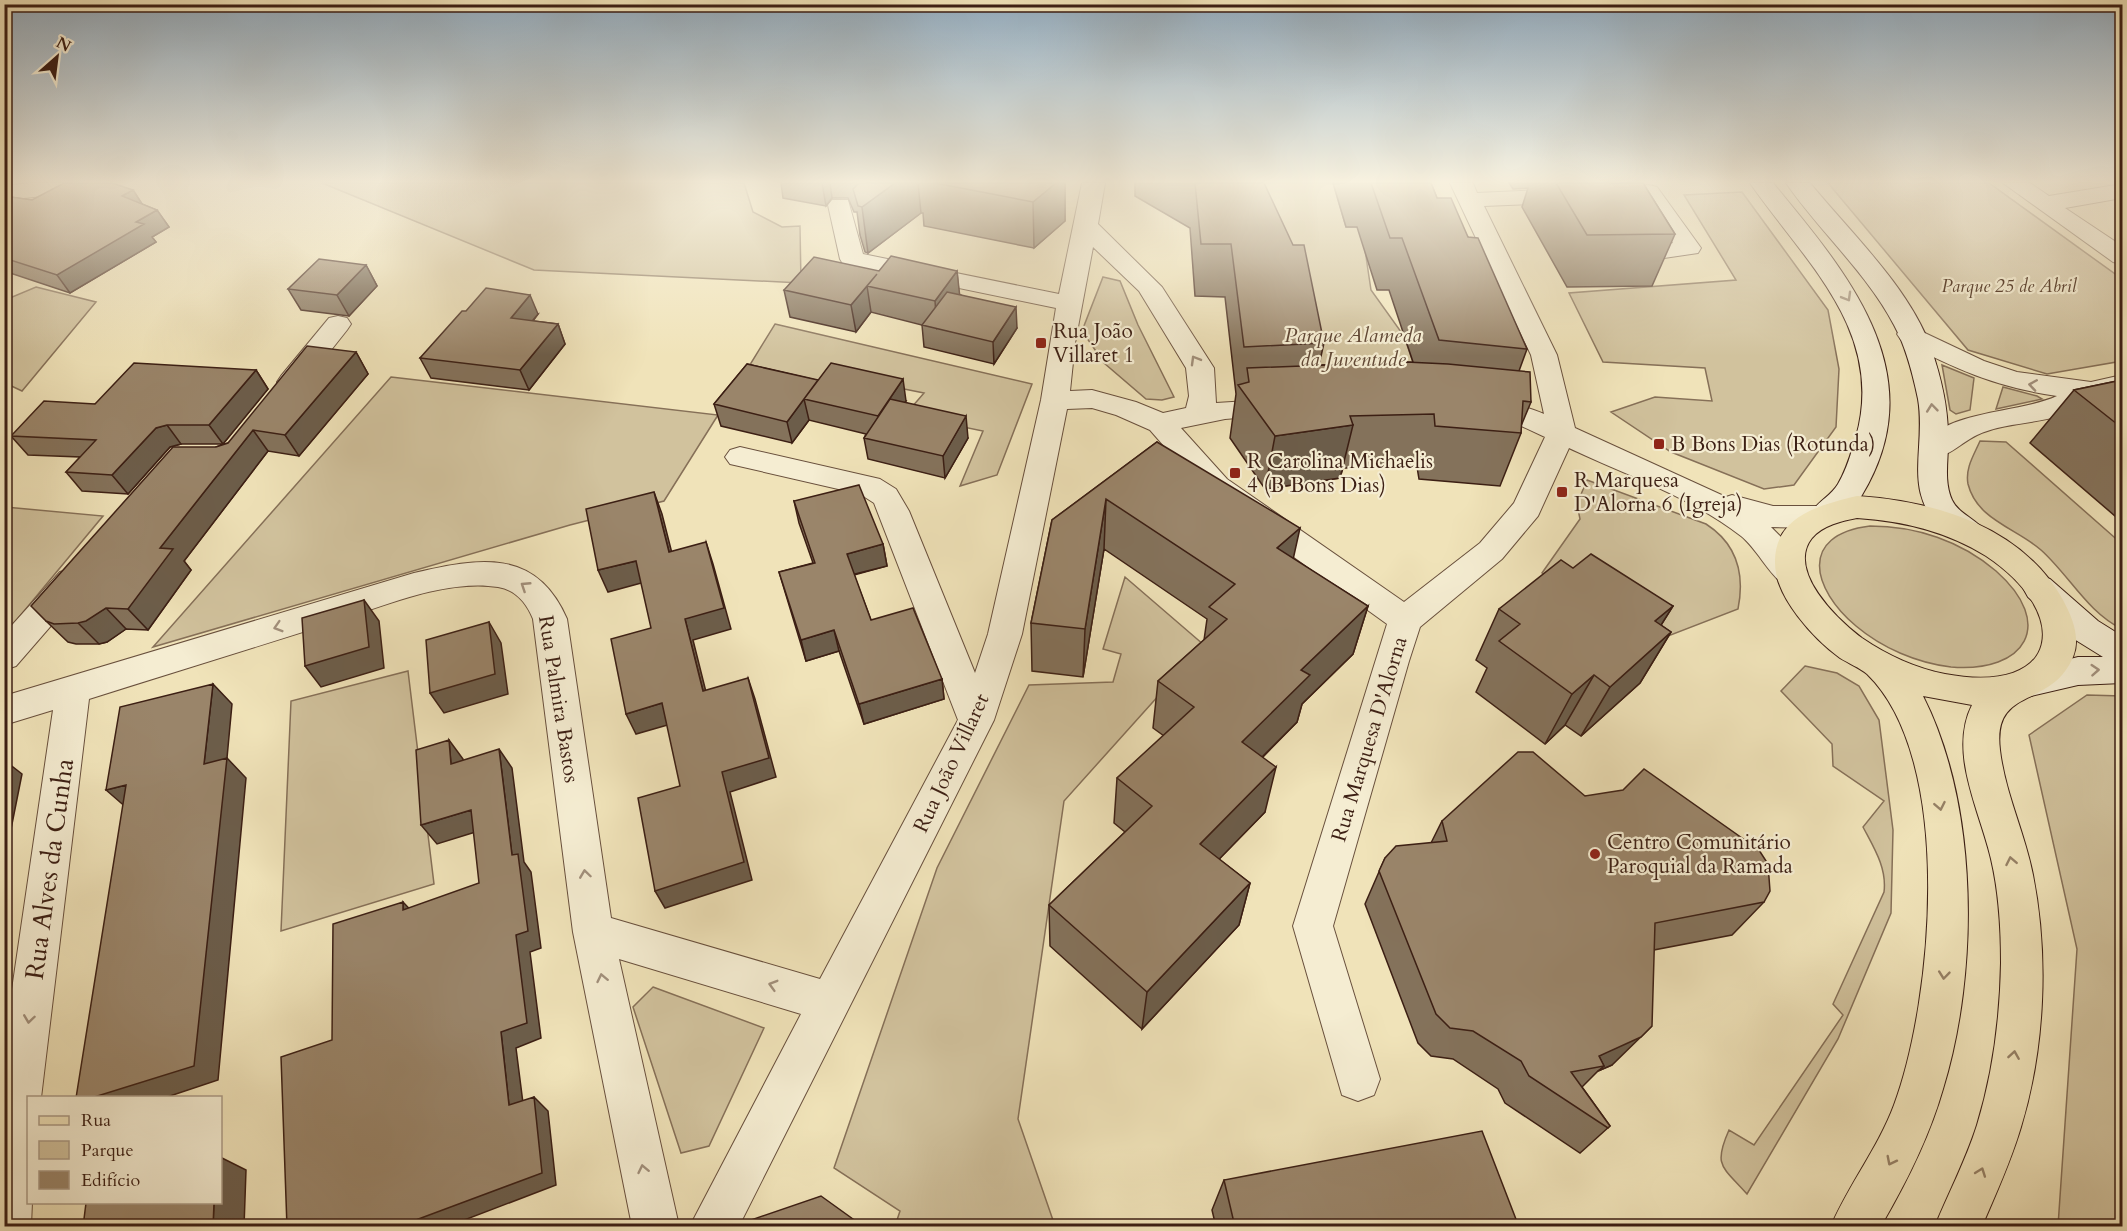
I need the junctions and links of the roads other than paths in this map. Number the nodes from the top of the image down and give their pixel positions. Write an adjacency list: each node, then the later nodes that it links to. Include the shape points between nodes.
1 (848, 240): 11 (street, via 852,259)
2 (1083, 240): 11 (street, Rua João Villaret)
3 (1101, 240): 20 (street, one-way to 3, via 1203,396 1200,368 1149,287)
4 (1488, 240): 22 (street, via 1544,355)
5 (1684, 240): 9 (street, via 1689,248)
6 (1806, 240): 26 (street, one-way to 26, via 1836,278 1860,319 1874,363 1877,407 1869,447 1854,486)
7 (1844, 240): 13 (street, via 1884,289)
8 (2098, 240): 10 (street)
9 (1664, 251)
10 (2122, 257)
11 (1070, 303): 16 (street, Rua João Villaret)
12 (338, 324): 17 (street)
13 (1910, 334): 15 (street, one-way to 13, via 2028,385 1990,375); 23 (street, one-way to 13, via 1932,400)
14 (2122, 384): 15 (street)
15 (2091, 391): 23 (street, via 2055,408 1969,427)
16 (1055, 400): 21 (street, via 1092,399); 39 (street, Rua João Villaret, via 1005,634)
17 (274, 403)
18 (1304, 407): 20 (street, via 1225,410)
19 (1451, 407): 22 (street, via 1523,416)
20 (1199, 416): 21 (street)
21 (1160, 423): 31 (street, via 1216,486)
22 (1562, 432): 25 (street); 31 (street, Rua Marquesa D'Alorna, via 1527,508 1506,534 1491,551)
23 (1934, 449): 27 (street, via 1932,483 1940,508)
24 (740, 457): 39 (street, via 868,486 885,496)
25 (1704, 498): 26 (street, via 1773,517); 29 (street, via 1752,528)
26 (1822, 515): 27 (main road, via 1857,507 1903,510); 29 (main road, via 1794,540)
27 (1971, 534): 30 (main road, via 2010,559)
28 (89, 561): 33 (street)
29 (1791, 572): 34 (main road, via 1798,592 1818,619 1849,647)
30 (2039, 588): 32 (street, via 2086,630); 36 (main road, via 2058,623 2060,646 2047,671)
31 (1405, 620): 42 (street, Rua Marquesa D'Alorna, via 1313,926)
32 (2122, 652)
33 (4, 657)
34 (1875, 662): 36 (main road, via 1910,678 1948,688 1988,691); 47 (main road, one-way to 47, via 1902,689 1929,749 1945,838 1947,916 1935,1036 1922,1088 1905,1134)
35 (2122, 670): 36 (street, one-way to 35, via 2078,671)
36 (2022, 685): 48 (main road, one-way to 36, via 2002,1112 2019,1011 2018,901 2010,854 1984,762 1981,733 1991,702)
37 (73, 690): 38 (street, Rua Palmira Bastos); 40 (street, Rua Palmira Bastos, one-way to 37, via 550,619 540,598 523,582 493,573 465,573 414,585); 43 (street, Rua Alves da Cunha, one-way to 43)
38 (4, 711)
39 (976, 720): 41 (street, Rua João Villaret)
40 (593, 932): 41 (street, one-way to 40); 45 (street, Rua Palmira Bastos, one-way to 40)
41 (829, 1002): 46 (street, Rua João Villaret)
42 (1358, 1080)
43 (10, 1122): 44 (street, Rua Alves da Cunha)
44 (7, 1227)
45 (655, 1227)
46 (714, 1227)
47 (1856, 1227)
48 (1959, 1227)

